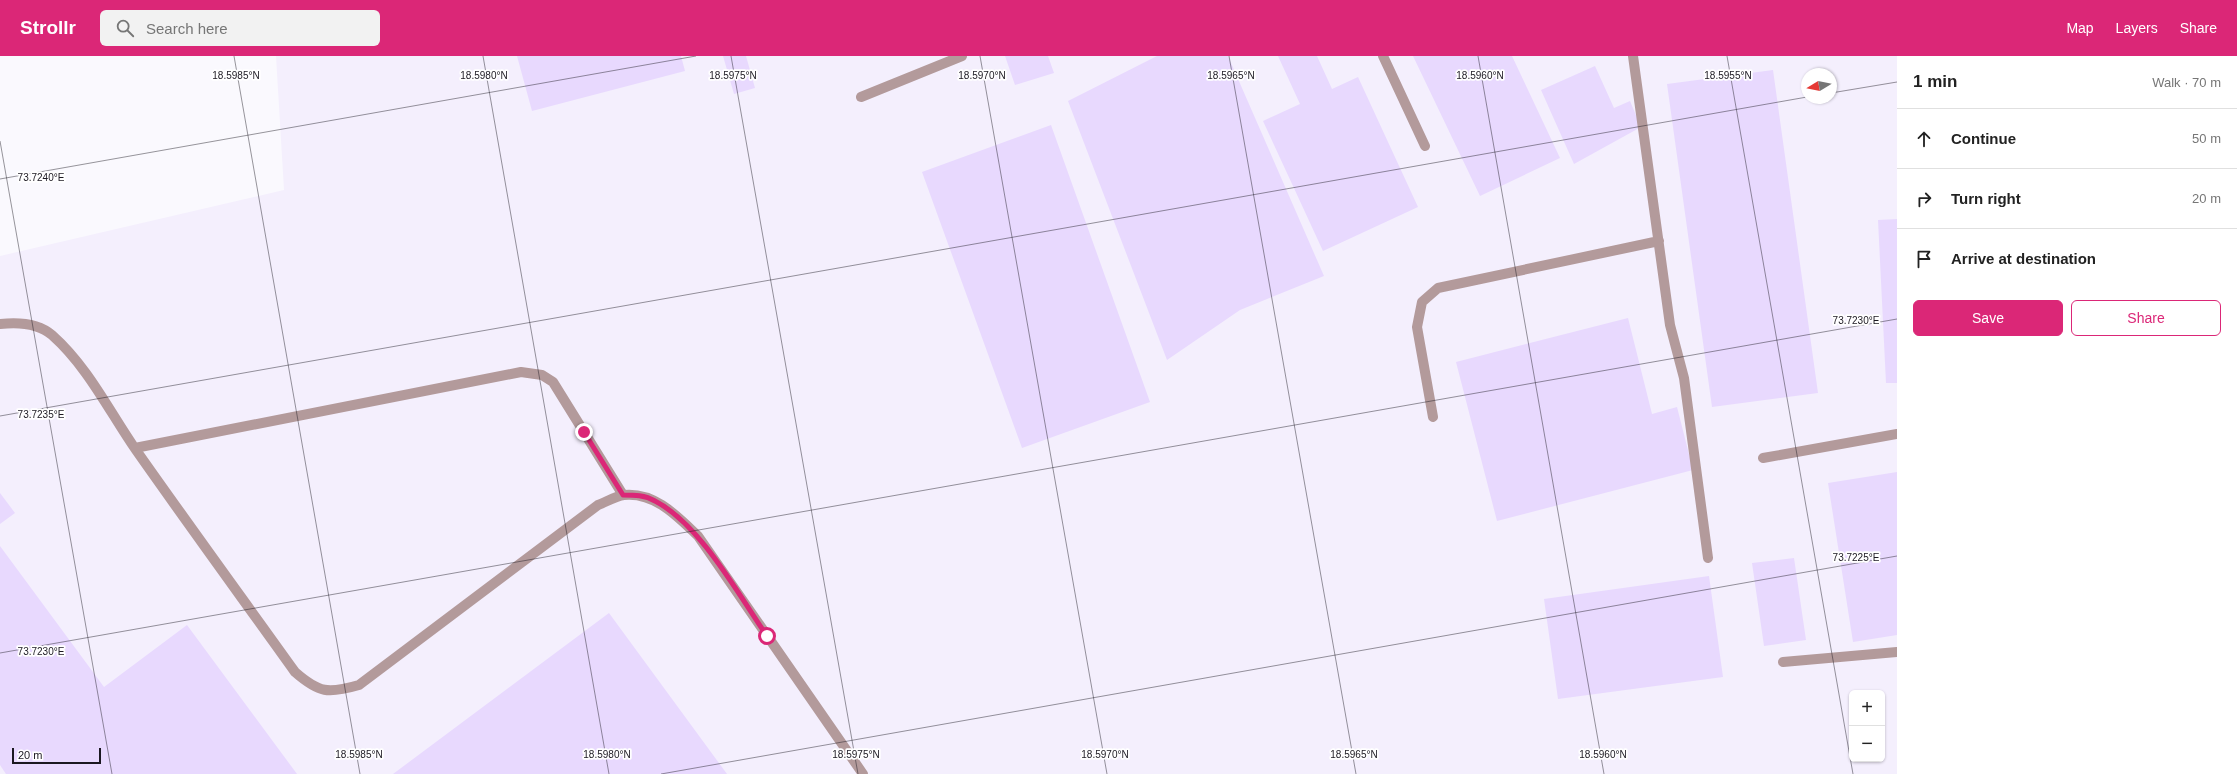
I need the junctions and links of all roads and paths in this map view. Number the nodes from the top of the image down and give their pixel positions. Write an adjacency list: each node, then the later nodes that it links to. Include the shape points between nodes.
1 (962, 56): 4 (lane)
2 (1383, 56): 5 (lane)
3 (1633, 56): 6 (lane)
4 (861, 97)
5 (1425, 146)
6 (1659, 241): 8 (lane, via 1438,288 1422,302 1417,326); 13 (lane, via 1670,325 1684,378)
7 (0, 324): 10 (lane, via 30,324 50,334 87,375)
8 (1433, 417)
9 (1897, 434): 11 (lane)
10 (135, 448): 12 (lane, via 521,372 542,374 552,382); 12 (lane, via 295,672 311,686 335,692 359,685 598,505)
11 (1763, 458)
12 (623, 495): 16 (lane, via 639,495 654,500 675,513 698,536)
13 (1708, 558)
14 (1897, 652): 15 (lane)
15 (1783, 662)
16 (863, 774)

